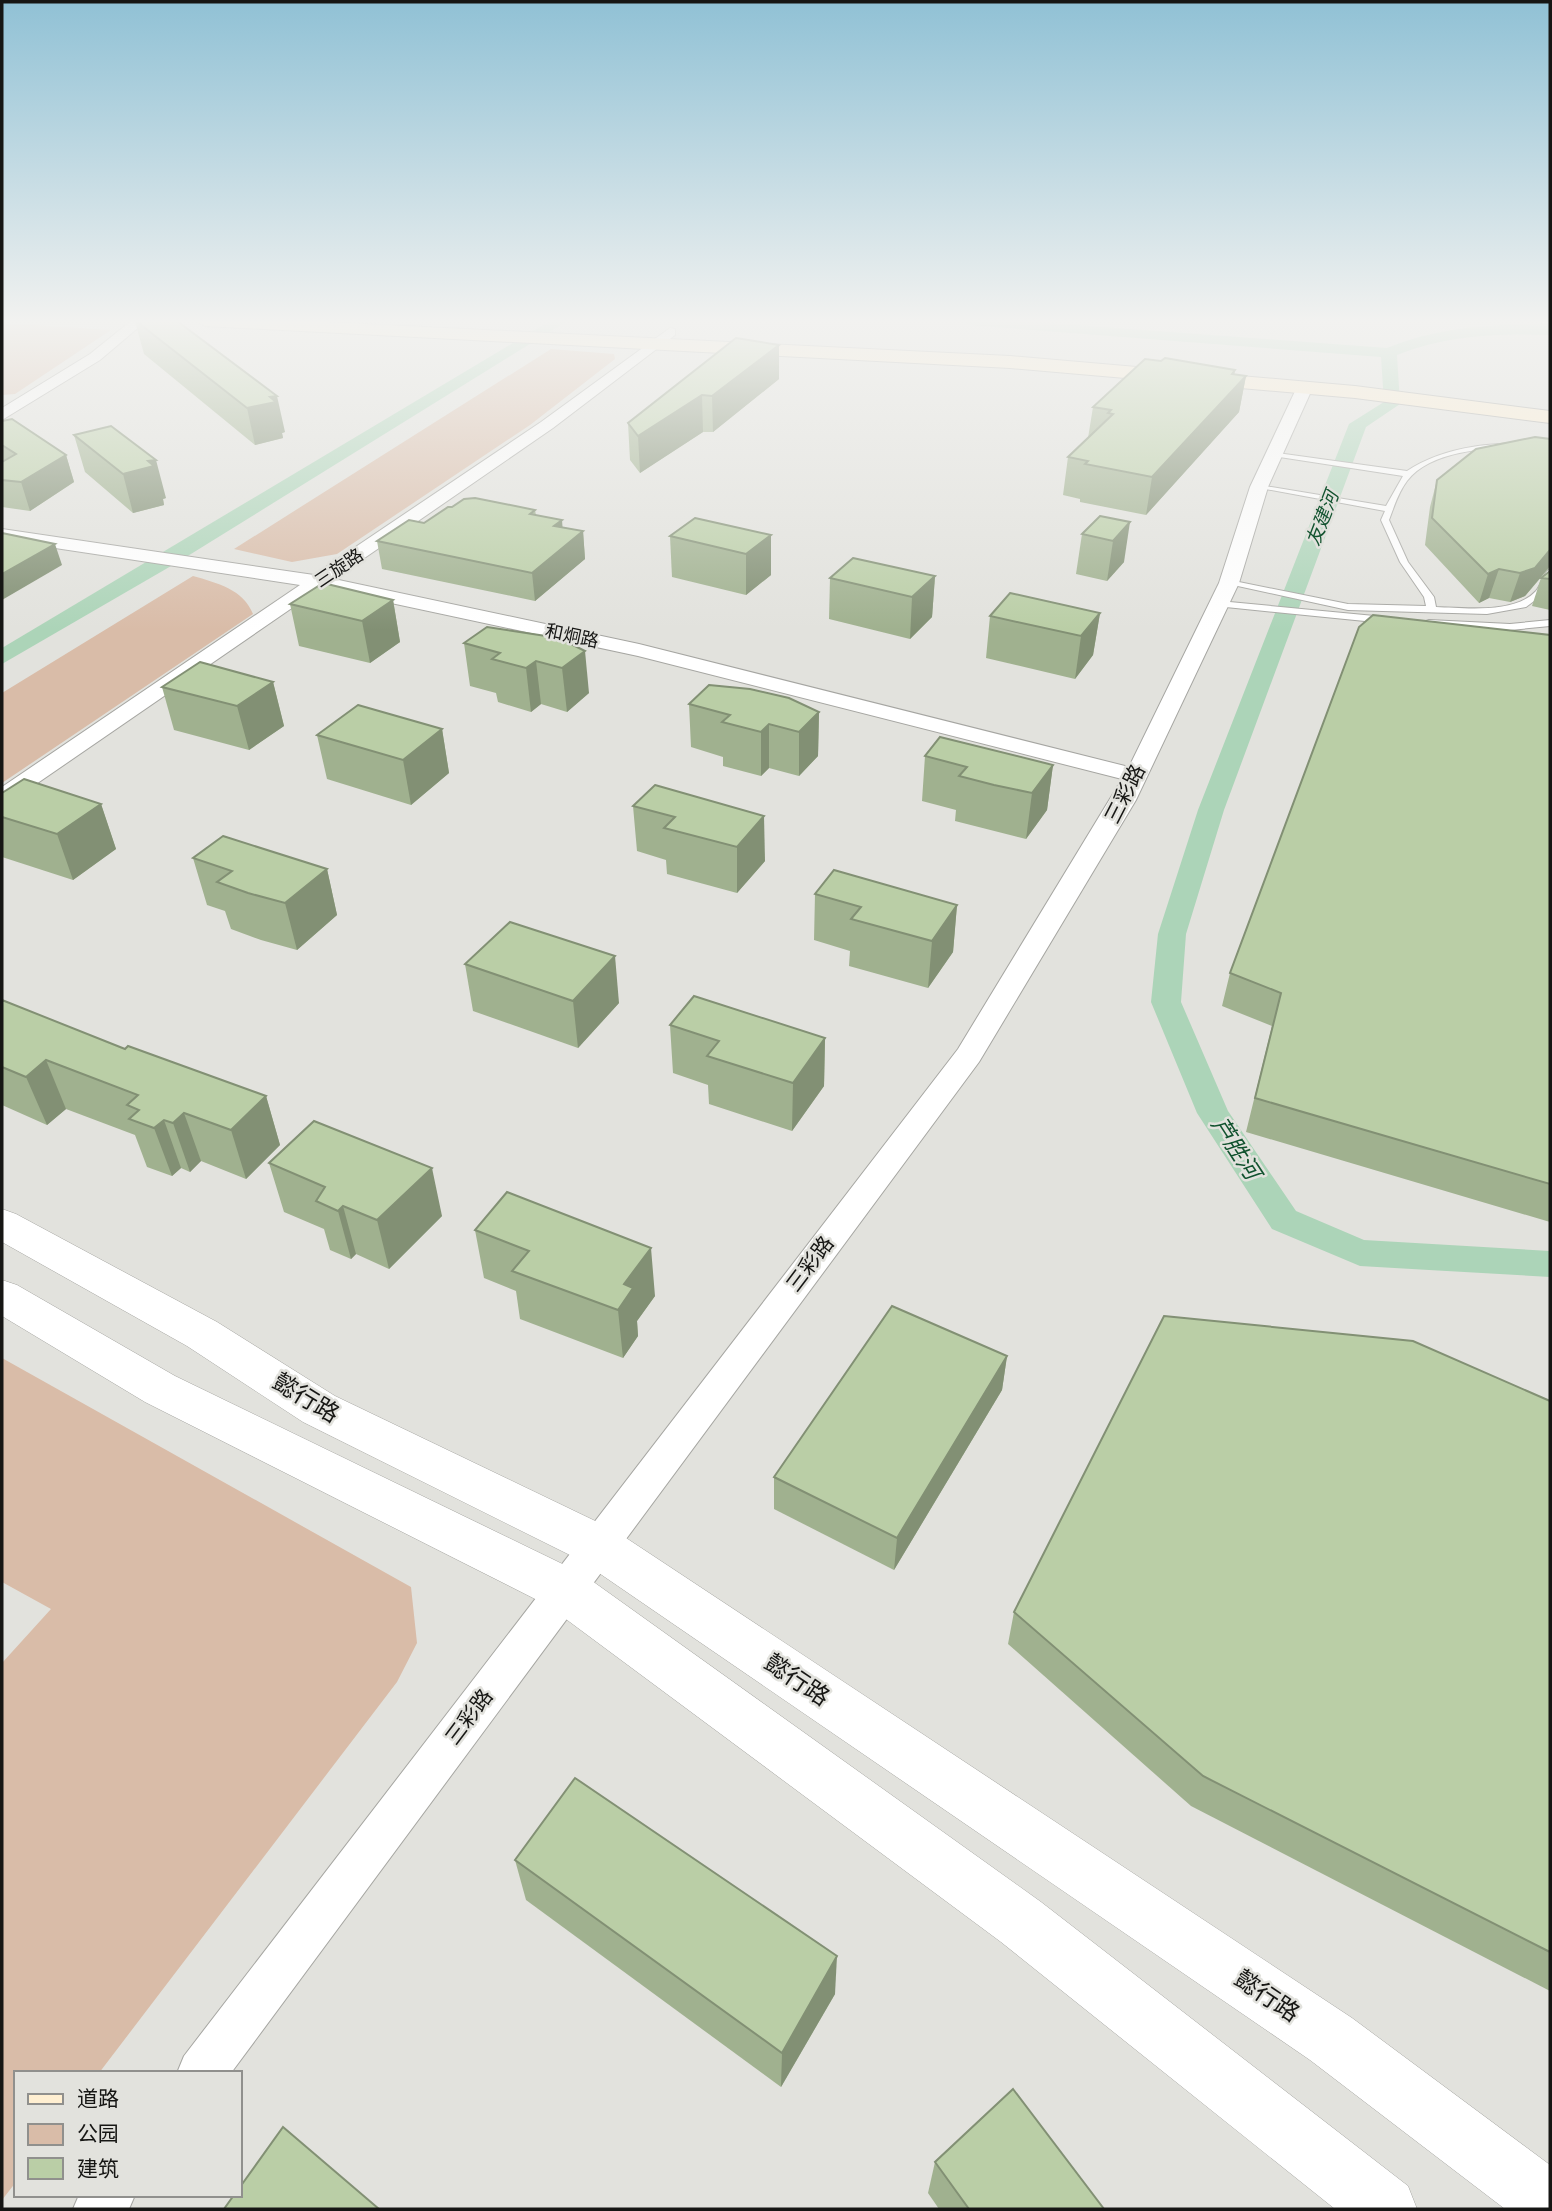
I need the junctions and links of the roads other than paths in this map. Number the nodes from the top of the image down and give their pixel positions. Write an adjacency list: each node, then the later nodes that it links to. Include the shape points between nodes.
1 (548, 424): 10 (street, 三旋路)
2 (1287, 424): 4 (street, 三彩路)
3 (1550, 444): 5 (lane, via 1481,446)
4 (1273, 454): 5 (lane); 6 (street, 三彩路)
5 (1408, 474): 7 (lane)
6 (1259, 487): 7 (lane); 11 (street, 三彩路)
7 (1390, 509): 13 (lane, via 1385,520 1404,562 1429,597)
8 (2, 534): 10 (street, 和炯路)
9 (1550, 572): 13 (lane, via 1541,592 1518,607)
10 (319, 582): 17 (street, 和炯路, via 639,650); 18 (street, 三旋路)
11 (1230, 583): 12 (street, 三彩路); 13 (lane, via 1330,604)
12 (1219, 604): 14 (lane); 17 (street, 三彩路)
13 (1432, 611)
14 (1394, 621)
15 (1420, 622): 16 (lane, via 1510,627)
16 (1550, 623)
17 (1134, 775): 21 (street, 三彩路, via 1095,851 969,1055)
18 (2, 797)
19 (2, 1224): 21 (street, 懿行路, via 202,1334 319,1409)
20 (2, 1296): 22 (street, via 160,1389)
21 (597, 1545): 22 (street, 三彩路); 24 (street, 懿行路, via 1331,2039)
22 (564, 1589): 23 (street, 三彩路); 25 (street, via 1021,1922)
23 (202, 2071)
24 (1550, 2204)
25 (1385, 2209)

